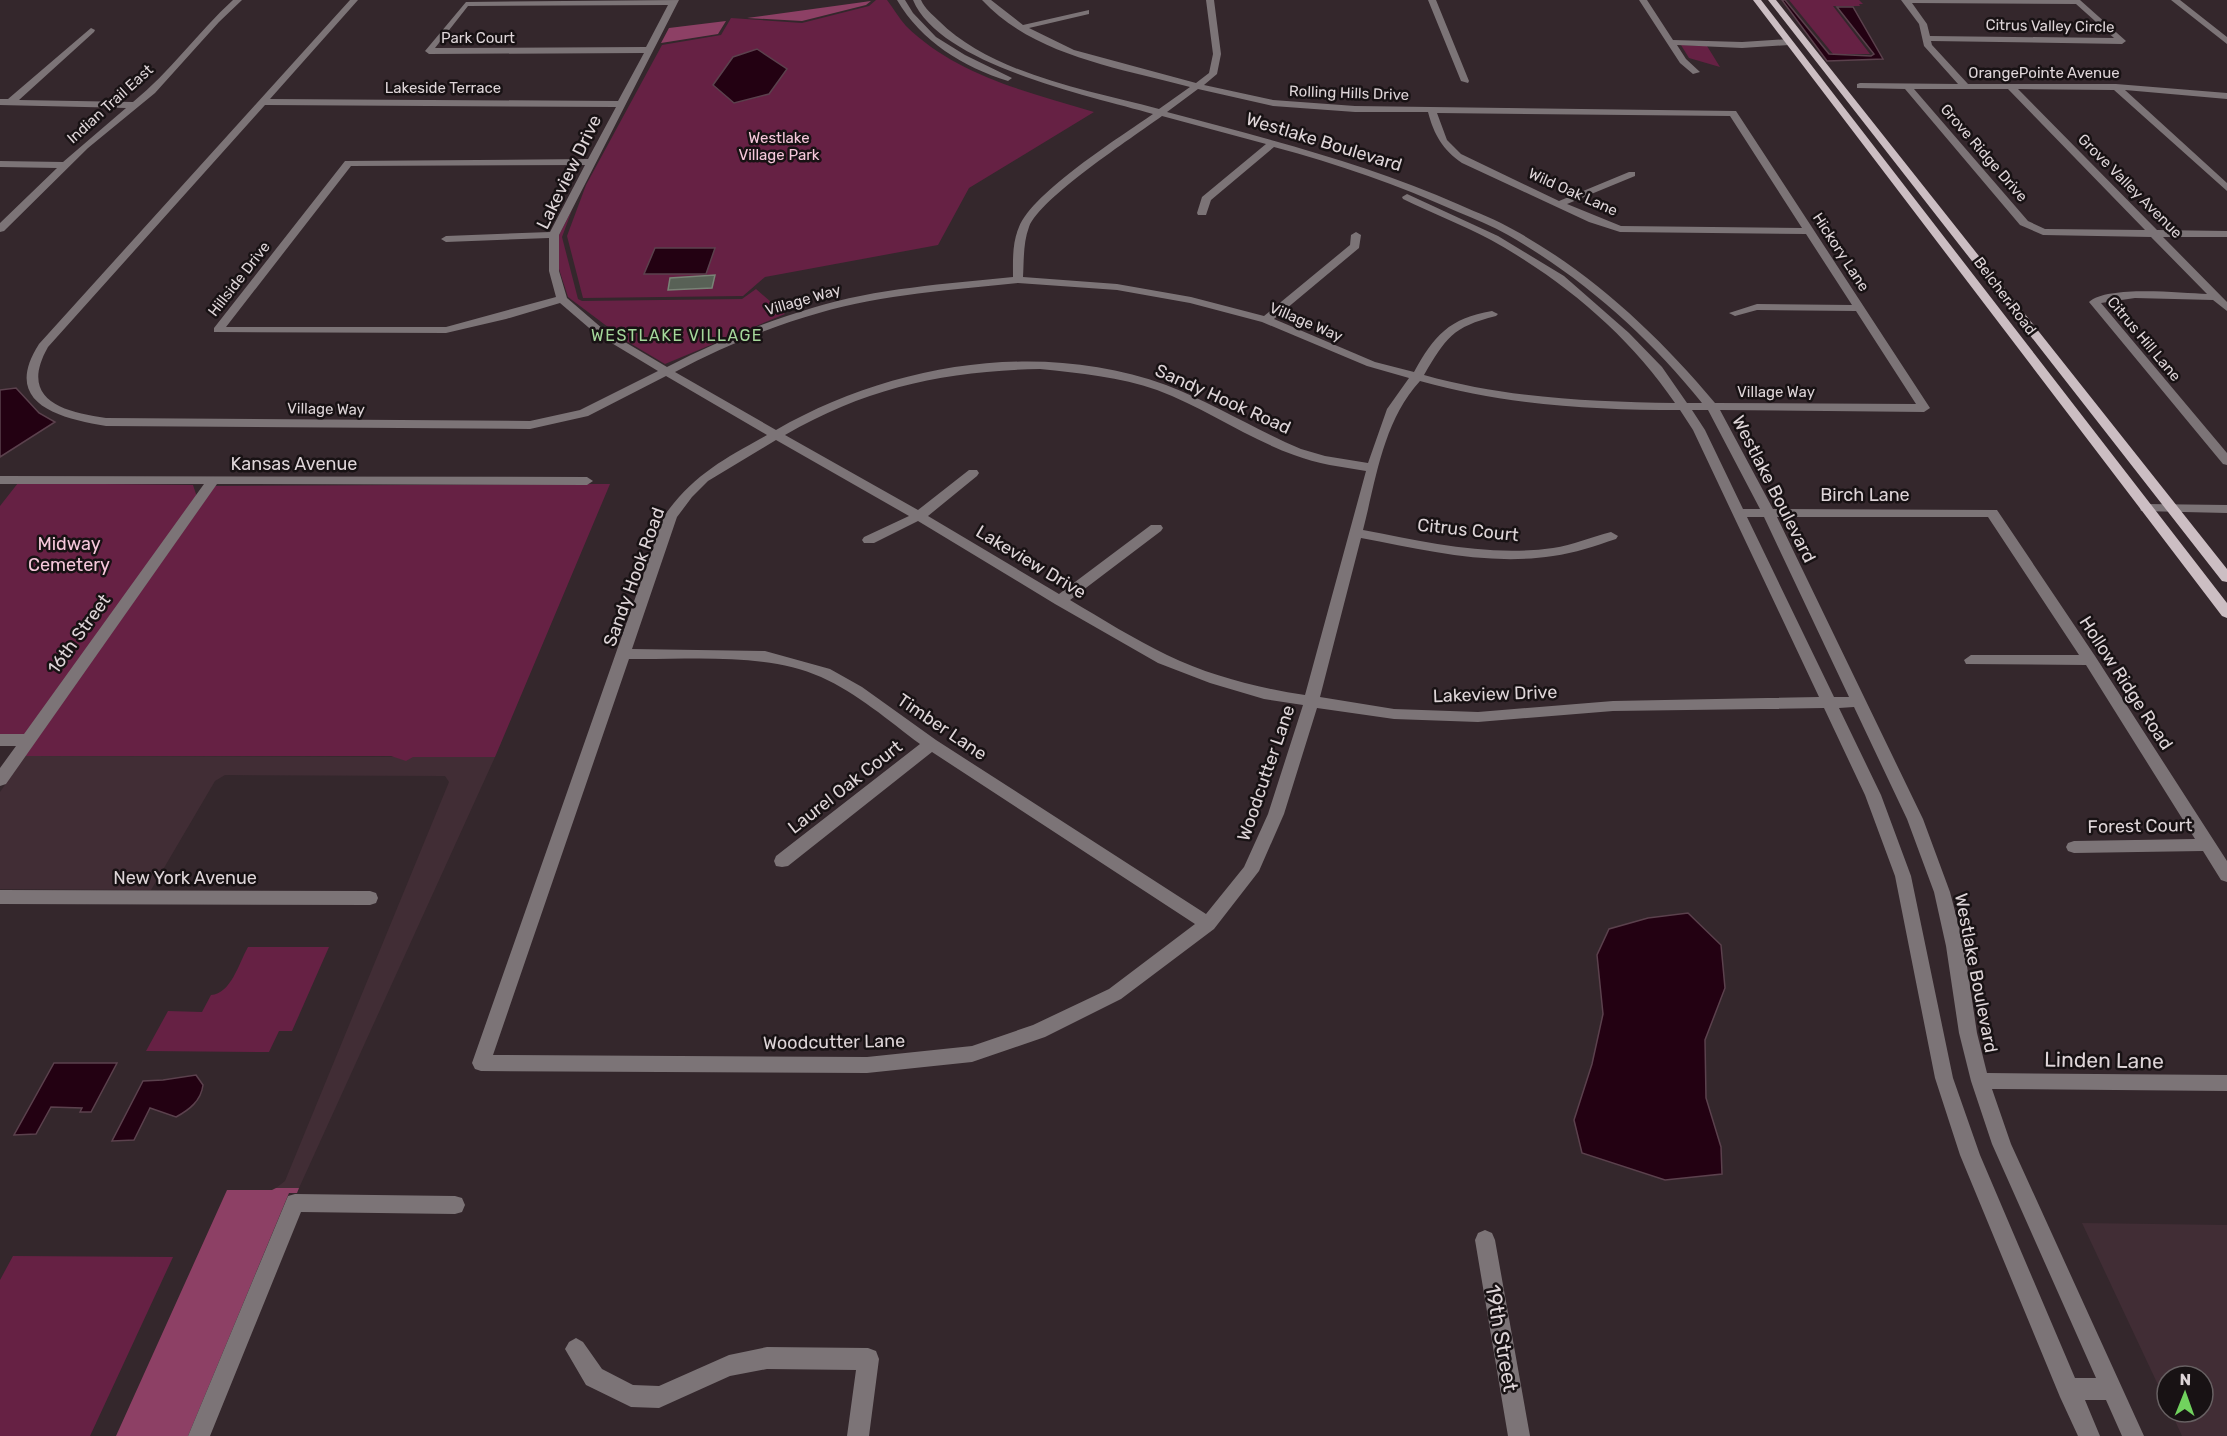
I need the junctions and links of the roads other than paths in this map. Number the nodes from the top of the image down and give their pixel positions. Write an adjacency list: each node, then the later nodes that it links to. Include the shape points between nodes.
1 (238, 0): 36 (street, Indian Trail East)
2 (354, 0): 34 (street, Village Way)
3 (901, 0): 39 (street, Westlake Boulevard, via 931,37 987,70 1035,88)
4 (917, 0): 39 (street, Westlake Boulevard, via 948,35 998,64)
5 (986, 0): 15 (street, Rolling Hills Drive)
6 (1210, 0): 25 (street, via 1217,54 1213,74)
7 (1432, 0): 24 (street)
8 (1643, 0): 19 (street)
9 (1757, 0): 20 (main road, Belcher Road)
10 (1772, 0): 21 (main road, Belcher Road)
11 (2175, 0): 18 (street)
12 (1905, 1): 17 (street, via 1919,16); 17 (street, Citrus Valley Circle, via 2078,2 2122,41)
13 (674, 2): 22 (street, Lakeview Drive); 22 (street, Park Court, via 466,4 429,51)
14 (1086, 12): 15 (street)
15 (1021, 28): 25 (street, Rolling Hills Drive, via 1071,52)
16 (91, 30): 33 (street)
17 (1927, 38): 28 (street, via 1928,46)
18 (2227, 41)
19 (1670, 42): 20 (street); 23 (street)
20 (1790, 42): 21 (main road); 75 (main road, Belcher Road)
21 (1806, 42): 76 (main road, Belcher Road)
22 (650, 50): 35 (street, Lakeview Drive)
23 (1696, 72)
24 (1464, 81)
25 (1198, 86): 37 (street, Rolling Hills Drive, via 1299,107); 39 (street)
26 (1860, 86): 27 (street, OrangePointe Avenue)
27 (1907, 86): 28 (street, OrangePointe Avenue); 50 (street, Grove Ridge Drive, via 2024,223 2043,232)
28 (1965, 86): 29 (street, OrangePointe Avenue)
29 (2011, 87): 30 (street, OrangePointe Avenue); 50 (street, Grove Valley Avenue)
30 (2116, 87): 31 (street, OrangePointe Avenue); 45 (street)
31 (2227, 96)
32 (0, 102): 33 (street)
33 (11, 102): 36 (street)
34 (262, 102): 35 (street, Lakeside Terrace); 63 (street, Village Way, via 43,346 32,367 33,383 36,392 53,409 106,422 530,425 584,413)
35 (623, 104): 41 (street, Lakeview Drive)
36 (135, 105): 43 (street, Indian Trail East)
37 (1432, 110): 38 (street, Rolling Hills Drive); 46 (street, Wild Oak Lane, via 1448,150 1465,162)
38 (1733, 113): 49 (street, Hickory Lane)
39 (1156, 117): 40 (street, Westlake Boulevard); 55 (street, via 1036,208 1024,226 1019,245)
40 (1268, 147): 47 (street, via 1206,200); 65 (street, Westlake Boulevard, via 1354,167 1509,231 1602,294 1679,368); 66 (street, Westlake Boulevard, via 1410,198 1494,238 1560,278 1658,369)
41 (592, 162): 52 (street, Lakeview Drive); 57 (street, Hillside Drive, via 348,163 218,330 446,330)
42 (0, 164): 43 (street)
43 (65, 165): 48 (street, Indian Trail East)
44 (1632, 174): 46 (street)
45 (2227, 188)
46 (1560, 204): 49 (street, Wild Oak Lane, via 1620,229)
47 (1202, 213)
48 (0, 229)
49 (1809, 231): 58 (street, Hickory Lane)
50 (2157, 234): 51 (street); 56 (street, Grove Valley Avenue)
51 (2227, 234)
52 (554, 235): 54 (street); 57 (street, Lakeview Drive, via 554,271)
53 (1356, 235): 62 (street, via 1355,246)
54 (446, 238)
55 (1018, 280): 62 (street, Village Way, via 1155,292); 63 (street, Village Way, via 902,292 816,310 745,334)
56 (2216, 297): 59 (street, Grove Valley Avenue); 69 (street, Citrus Hill Lane, via 2124,296 2094,302)
57 (562, 299): 63 (street, Lakeview Drive, via 599,331)
58 (1859, 308): 60 (street, via 1757,307); 67 (street, Hickory Lane)
59 (2227, 308)
60 (1735, 313)
61 (1491, 314): 64 (street, Woodcutter Lane, via 1473,316 1449,332 1436,344)
62 (1266, 320): 64 (street, Village Way, via 1371,364)
63 (667, 371): 68 (street, Lakeview Drive)
64 (1416, 378): 66 (street, Village Way, via 1486,394 1557,404); 70 (street, Woodcutter Lane, via 1392,411)
65 (1712, 406): 66 (street, Village Way); 67 (street, Village Way); 79 (street, Westlake Boulevard)
66 (1684, 407): 78 (street, Westlake Boulevard)
67 (1924, 408)
68 (774, 434): 70 (street, Sandy Hook Road, via 846,398 912,377 1004,366 1064,367 1141,381 1299,452 1330,462); 81 (street, Lakeview Drive); 89 (street, Sandy Hook Road, via 691,489 671,516)
69 (2227, 460)
70 (1372, 468): 83 (street, Woodcutter Lane)
71 (973, 473): 81 (street)
72 (0, 480): 74 (street, Kansas Avenue)
73 (587, 481): 74 (street, Kansas Avenue)
74 (212, 482): 96 (street, 16th Street)
75 (2146, 508): 76 (street); 88 (main road, Belcher Road)
76 (2171, 508): 77 (street); 86 (main road, Belcher Road)
77 (2227, 508)
78 (1738, 513): 79 (street, Birch Lane); 93 (street, Westlake Boulevard)
79 (1769, 513): 80 (street, Birch Lane); 94 (street, Westlake Boulevard)
80 (1992, 513): 91 (street, Hollow Ridge Road)
81 (919, 516): 85 (street); 87 (street, Lakeview Drive)
82 (1156, 528): 87 (street)
83 (1355, 533): 84 (street, Citrus Court, via 1470,553 1514,555 1553,552); 92 (street, Woodcutter Lane)
84 (1611, 536)
85 (869, 540)
86 (2227, 578)
87 (1060, 602): 92 (street, Lakeview Drive, via 1163,659 1269,695)
88 (2227, 613)
89 (625, 654): 97 (street, Timber Lane, via 765,656 815,668 857,691); 106 (street, Sandy Hook Road)
90 (1971, 660): 91 (street)
91 (2090, 660): 99 (street, Hollow Ridge Road)
92 (1311, 702): 93 (street, Lakeview Drive, via 1394,714 1478,717 1613,706); 105 (street, Woodcutter Lane, via 1276,814 1251,871)
93 (1829, 702): 94 (street, Lakeview Drive); 112 (street, Westlake Boulevard, via 1873,795 1903,876 1944,1078 1970,1155)
94 (1860, 702): 107 (street, Westlake Boulevard, via 1915,819 1942,892)
95 (0, 740): 96 (street)
96 (27, 740): 98 (street, 16th Street)
97 (931, 744): 101 (street, Laurel Oak Court); 105 (street, Timber Lane)
98 (0, 780)
99 (2206, 844): 100 (street, Forest Court); 102 (street, Hollow Ridge Road)
100 (2073, 847)
101 (782, 861)
102 (2227, 875)
103 (0, 897): 104 (street, New York Avenue)
104 (370, 898)
105 (1208, 924): 106 (street, Woodcutter Lane, via 1115,994 1039,1031 972,1054 867,1065)
106 (482, 1063)
107 (1980, 1081): 108 (street, Linden Lane); 113 (street, Westlake Boulevard, via 2002,1144)
108 (2227, 1083)
109 (455, 1205): 114 (street, via 295,1203)
110 (1485, 1240): 116 (street, 19th Street)
111 (576, 1349): 115 (street, via 594,1377 631,1396 659,1397 729,1366 767,1358 868,1359)
112 (2068, 1389): 113 (street); 117 (street, Westlake Boulevard)
113 (2112, 1389): 118 (street, Westlake Boulevard)
114 (199, 1436)
115 (858, 1436)
116 (1519, 1436)
117 (2089, 1436)
118 (2133, 1436)

